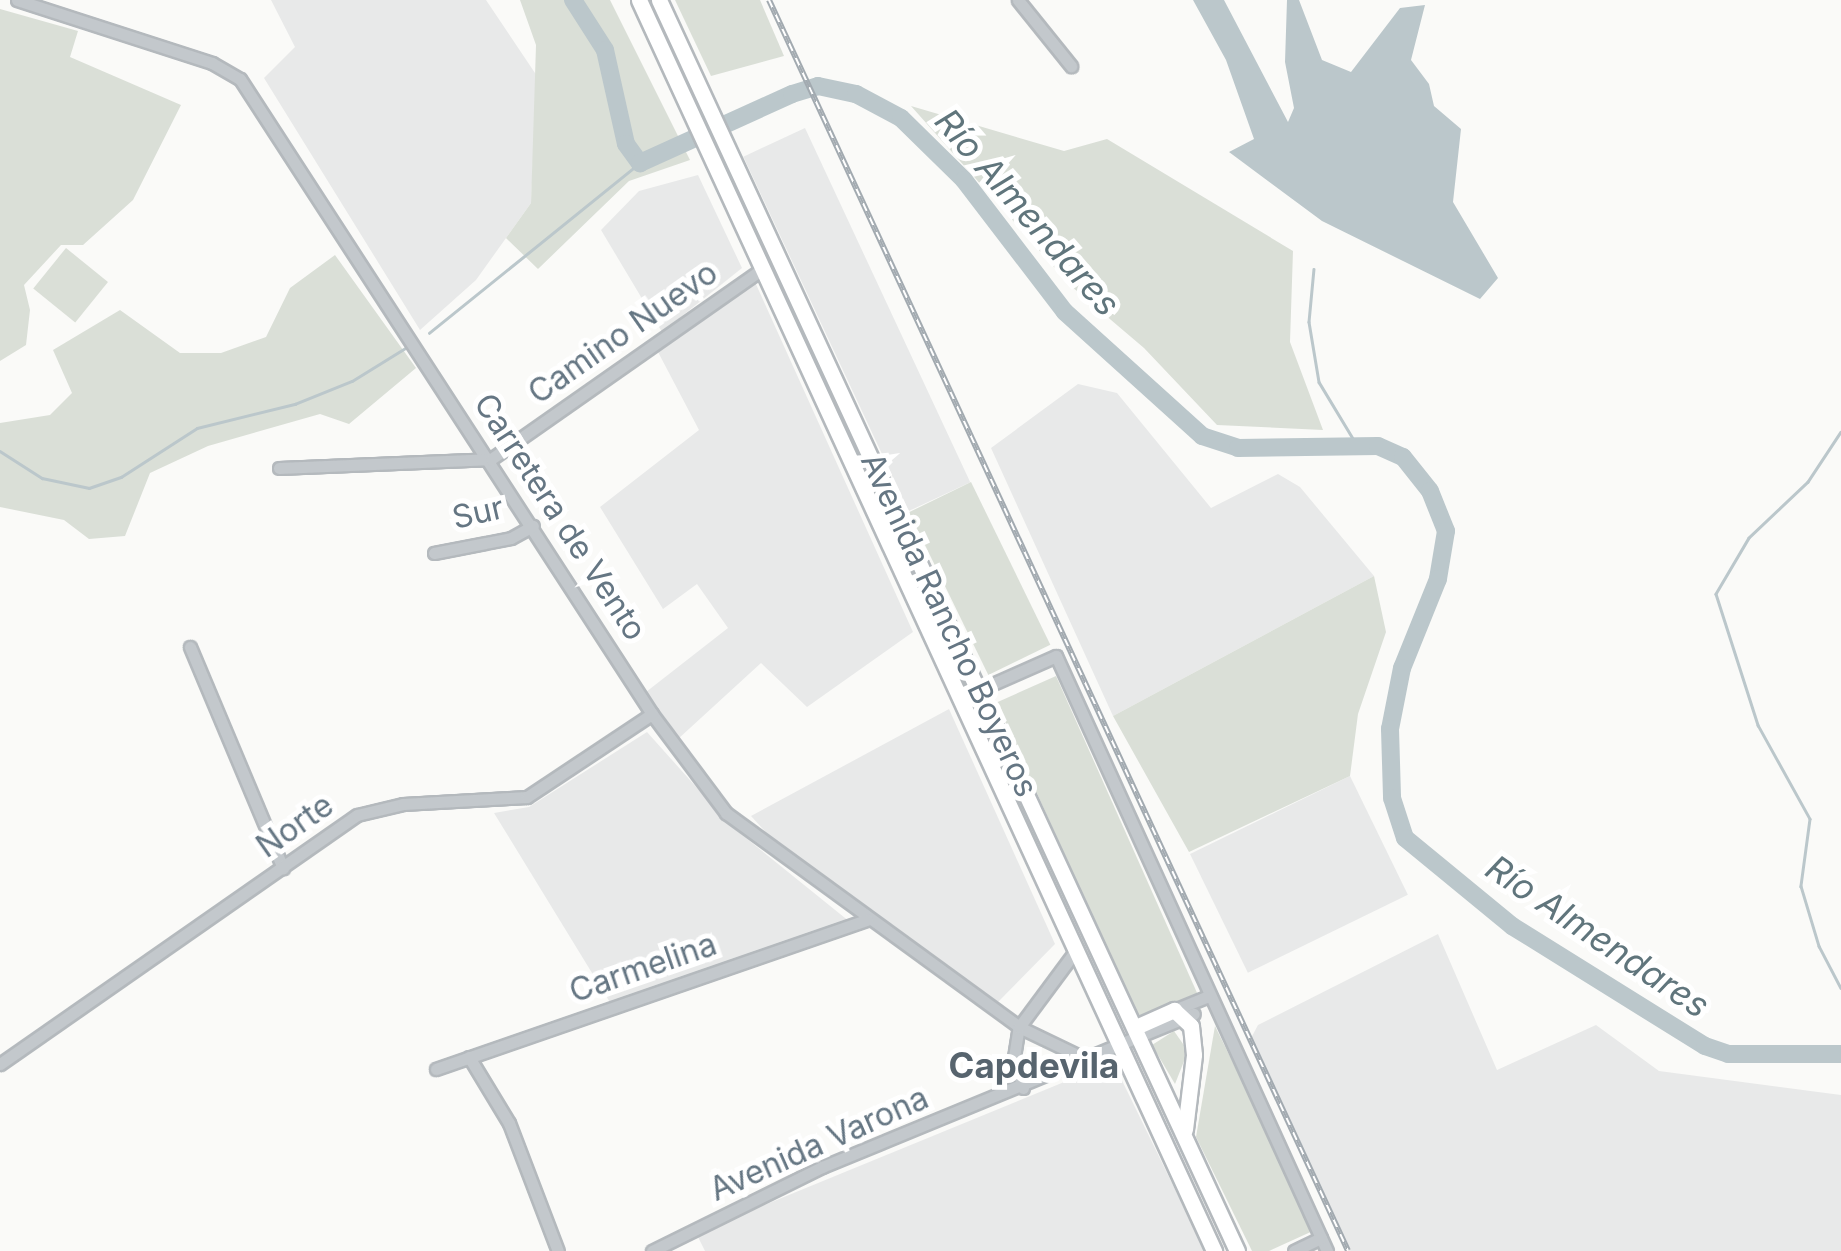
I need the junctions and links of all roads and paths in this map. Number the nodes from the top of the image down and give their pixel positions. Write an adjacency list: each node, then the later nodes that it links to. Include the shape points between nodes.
1 (18, 0): 8 (street, Carretera de Vento, via 212,62 240,79)
2 (639, 0): 6 (highway, Avenida Rancho Boyeros)
3 (659, 0): 6 (highway, Avenida Rancho Boyeros)
4 (1018, 0): 5 (street)
5 (1071, 66)
6 (738, 193): 7 (highway, Avenida Rancho Boyeros); 13 (highway, Avenida Rancho Boyeros)
7 (764, 268): 8 (street, Camino Nuevo); 17 (highway, Avenida Rancho Boyeros)
8 (491, 459): 9 (street); 10 (street, Carretera de Vento)
9 (278, 468)
10 (534, 526): 11 (street, Sur, via 512,538); 14 (street, Carretera de Vento)
11 (434, 553)
12 (190, 647): 15 (street)
13 (978, 690): 18 (street, via 1056,656); 21 (highway, Avenida Rancho Boyeros)
14 (652, 714): 15 (street, Norte, via 527,796 403,804 357,815); 16 (street, Carretera de Vento, via 726,813)
15 (283, 868): 25 (street, Norte)
16 (868, 920): 20 (street, Carretera de Vento); 23 (street, Carmelina)
17 (1077, 950): 20 (street); 22 (highway, Avenida Rancho Boyeros)
18 (1207, 997): 19 (street); 19 (street); 29 (street)
19 (1186, 1017): 21 (highway); 28 (highway)
20 (1019, 1027): 24 (street, Carretera de Vento); 27 (street, via 1014,1057)
21 (1139, 1032): 22 (street, Avenida Varona); 28 (highway, Avenida Rancho Boyeros)
22 (1120, 1044): 24 (street, Avenida Varona); 32 (highway, Avenida Rancho Boyeros)
23 (469, 1058): 26 (street, Carmelina); 30 (street, via 509,1123)
24 (1088, 1060): 27 (street, Avenida Varona)
25 (0, 1064)
26 (436, 1069)
27 (1024, 1088): 31 (street, Avenida Varona, via 822,1167)
28 (1188, 1143): 33 (highway, Avenida Rancho Boyeros)
29 (1321, 1238): 34 (street); 35 (street)
30 (558, 1251)
31 (652, 1251)
32 (1214, 1251)
33 (1237, 1251)
34 (1294, 1251)
35 (1327, 1251)

